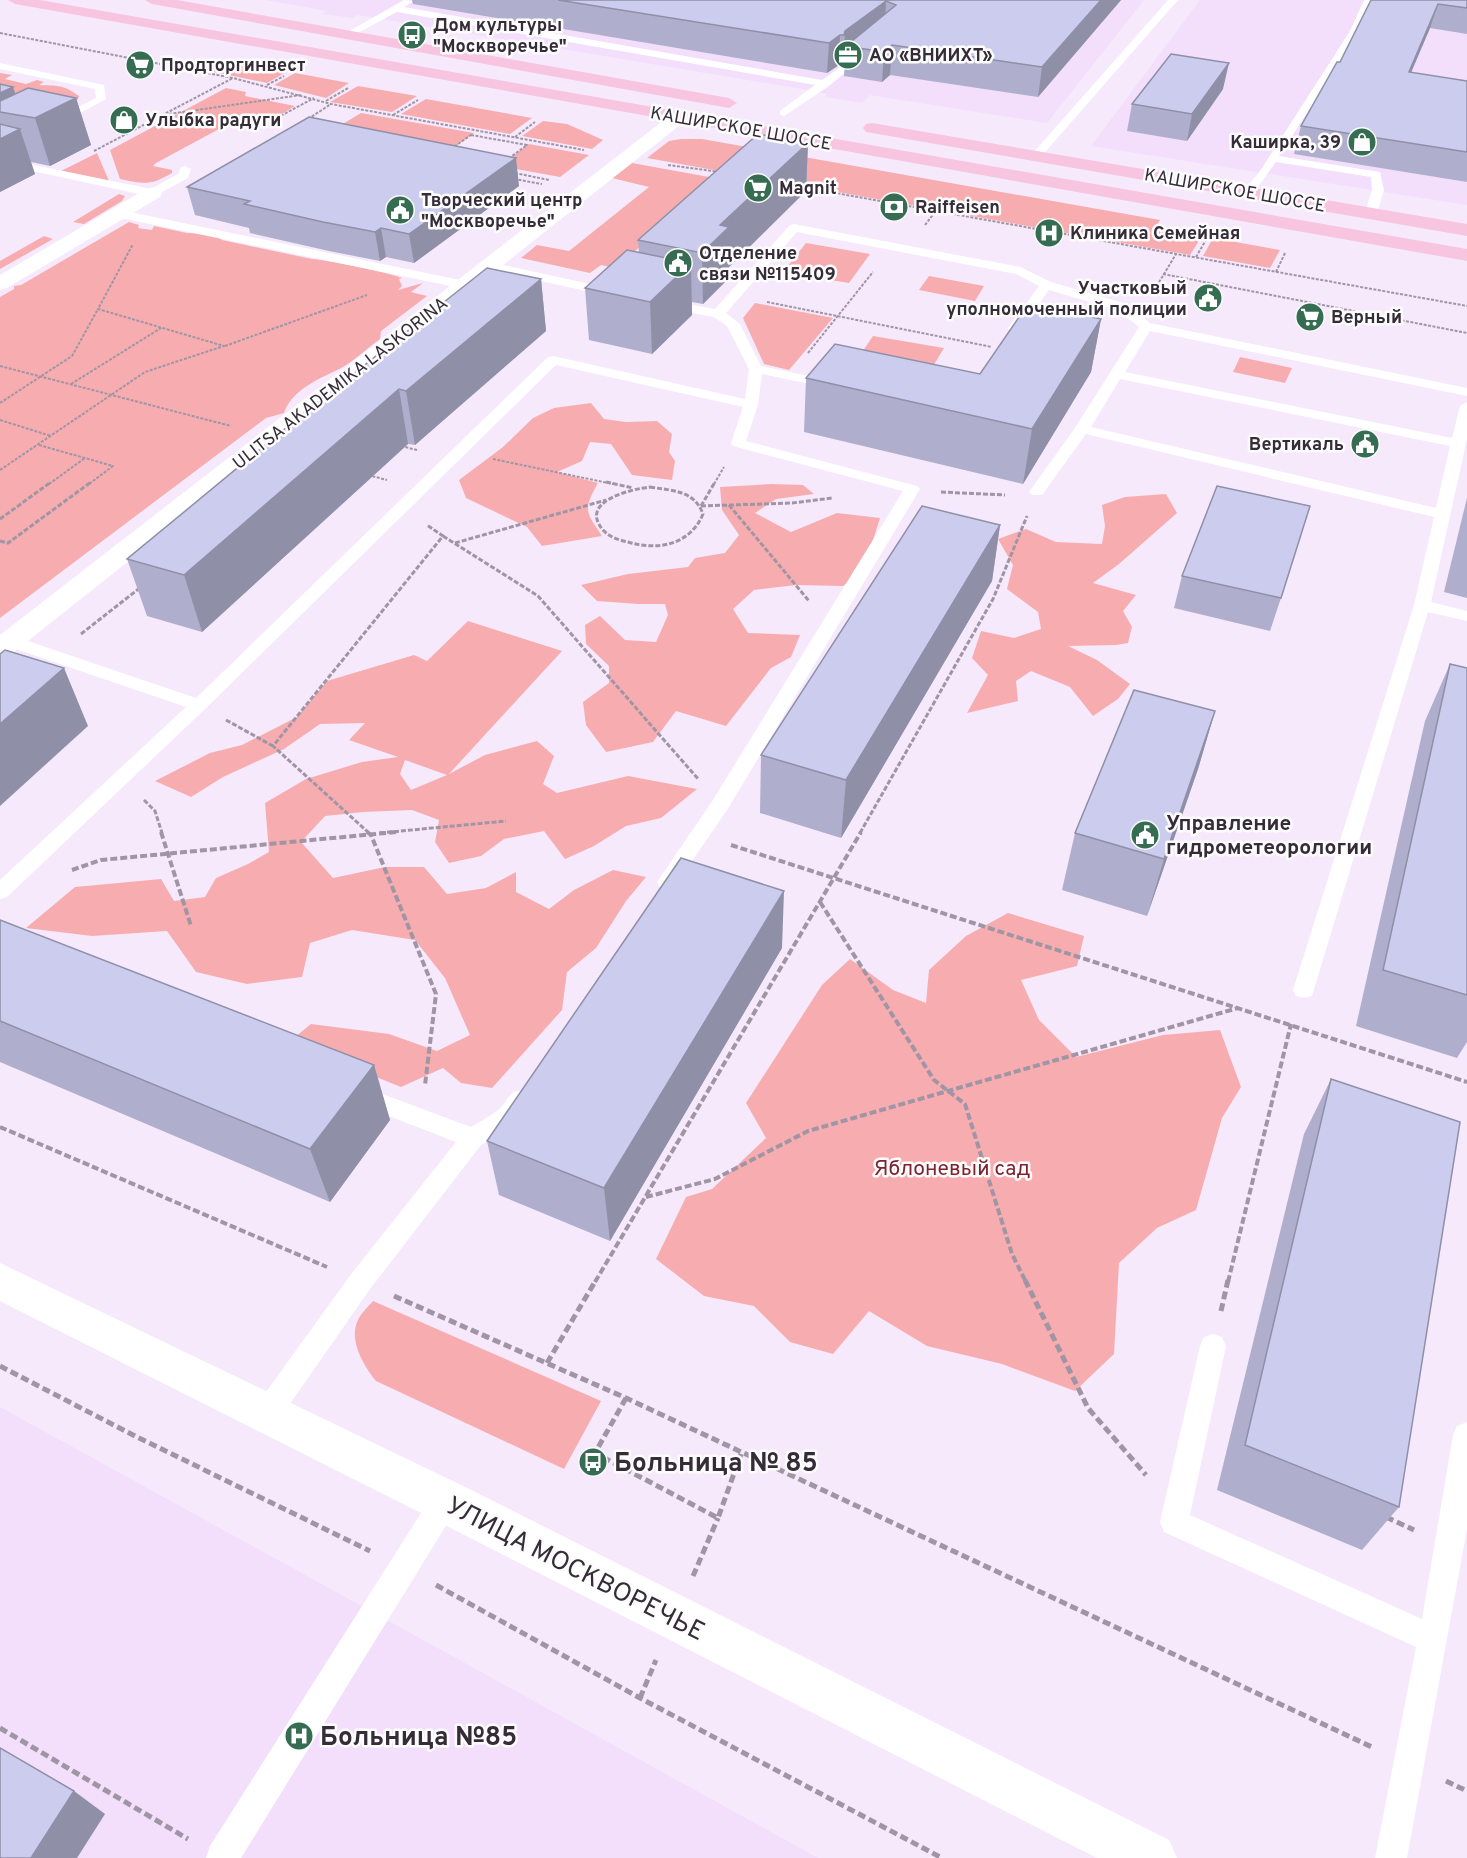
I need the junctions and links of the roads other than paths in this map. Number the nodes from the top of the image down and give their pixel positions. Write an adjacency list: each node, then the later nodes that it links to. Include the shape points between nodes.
1 (15, 0): 13 (main road, КАШИРСКОЕ ШОССЕ)
2 (152, 0): 7 (main road, КАШИРСКОЕ ШОССЕ)
3 (411, 0): 6 (lane)
4 (1173, 0): 17 (lane)
5 (1369, 0): 18 (lane, via 1355,31)
6 (397, 9): 7 (lane); 10 (lane)
7 (349, 33): 11 (main road, КАШИРСКОЕ ШОССЕ)
8 (0, 66): 15 (lane, via 100,87 101,99)
9 (844, 69): 10 (lane)
10 (825, 84): 12 (lane)
11 (749, 107)
12 (778, 112): 14 (main road, КАШИРСКОЕ ШОССЕ)
13 (679, 117): 26 (main road, КАШИРСКОЕ ШОССЕ); 27 (street, ULITSA AKADEMIKA LASKORINA)
14 (807, 117)
15 (51, 125)
16 (853, 125): 17 (main road, КАШИРСКОЕ ШОССЕ)
17 (1037, 155): 22 (main road, КАШИРСКОЕ ШОССЕ)
18 (1272, 158): 22 (lane); 23 (lane, via 1376,174 1378,190)
19 (0, 161): 21 (lane)
20 (185, 169): 21 (lane, via 184,176)
21 (153, 193): 24 (street)
22 (1248, 193): 23 (main road, КАШИРСКОЕ ШОССЕ)
23 (1371, 213): 25 (main road, КАШИРСКОЕ ШОССЕ)
24 (120, 214): 28 (street); 29 (lane)
25 (1467, 230)
26 (1467, 255)
27 (490, 266): 29 (street, ULITSA AKADEMIKA LASKORINA); 31 (lane)
28 (0, 284)
29 (465, 285): 48 (street, ULITSA AKADEMIKA LASKORINA)
30 (1046, 285): 33 (lane, via 1020,271 794,228); 34 (lane, via 1122,307); 35 (lane)
31 (631, 297)
32 (653, 302): 33 (lane)
33 (717, 314): 36 (lane, via 733,324)
34 (1141, 322): 37 (lane); 39 (lane)
35 (1000, 349)
36 (756, 369): 38 (lane); 40 (lane)
37 (1116, 374): 42 (lane); 43 (lane)
38 (844, 387)
39 (1467, 392)
40 (751, 405): 49 (lane, via 553,360); 51 (lane, via 738,443 912,489 720,804)
41 (1467, 406): 43 (lane)
42 (1082, 429): 44 (lane); 45 (lane)
43 (1457, 443): 45 (lane)
44 (1037, 492)
45 (1444, 515): 46 (lane)
46 (1422, 605): 47 (lane); 52 (lane)
47 (1467, 616)
48 (5, 645): 49 (lane, via 53,656)
49 (199, 705): 50 (lane)
50 (0, 892)
51 (660, 893)
52 (1304, 990)
53 (344, 1088): 55 (lane)
54 (527, 1088): 55 (lane, via 507,1117)
55 (472, 1138): 58 (lane, via 361,1281)
56 (0, 1281): 58 (street, УЛИЦА МОСКВОРЕЧЬЕ)
57 (1213, 1346): 62 (lane, via 1174,1522)
58 (268, 1412): 60 (street, УЛИЦА МОСКВОРЕЧЬЕ)
59 (1467, 1435): 61 (lane)
60 (445, 1501): 63 (street, УЛИЦА МОСКВОРЕЧЬЕ); 64 (lane)
61 (1463, 1505): 62 (lane, via 1450,1547)
62 (1433, 1639): 65 (lane)
63 (1134, 1854)
64 (222, 1858)
65 (1391, 1858)

